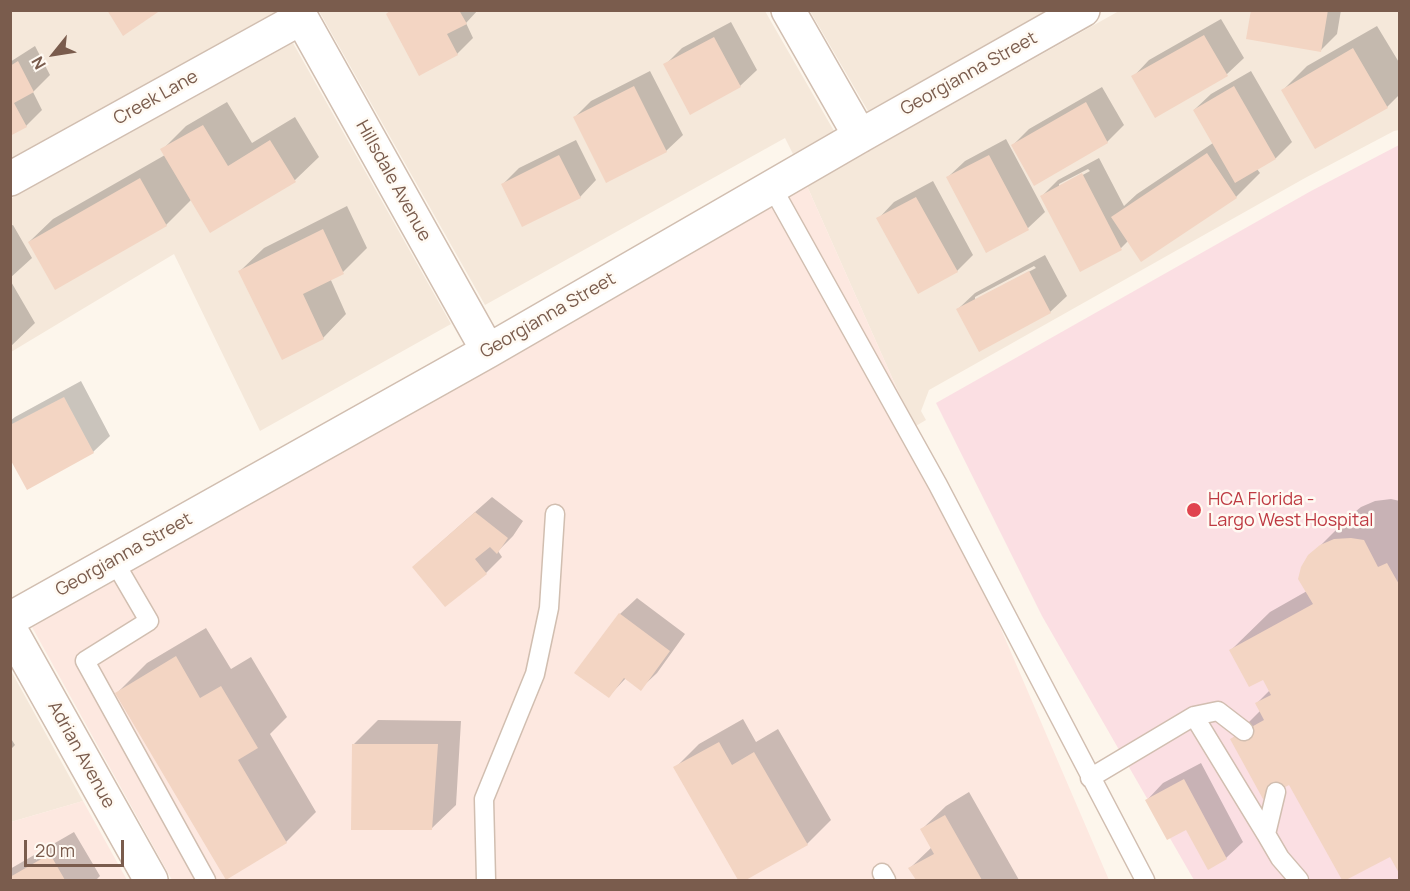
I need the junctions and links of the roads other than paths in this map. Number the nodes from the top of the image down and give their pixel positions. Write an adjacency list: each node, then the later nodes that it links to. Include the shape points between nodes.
1 (788, 10): 4 (street)
2 (1083, 10): 4 (street, Georgianna Street)
3 (299, 14): 5 (street, Creek Lane); 7 (street, Hillsdale Avenue)
4 (860, 136): 6 (street, Georgianna Street)
5 (10, 178)
6 (772, 187): 7 (street, Georgianna Street); 14 (lane, via 938,485)
7 (489, 351): 9 (street, Georgianna Street)
8 (555, 514): 19 (lane, via 549,608 535,674 484,799)
9 (114, 561): 10 (street, Georgianna Street); 18 (lane, via 148,621 85,661)
10 (10, 619)
11 (10, 629): 17 (street, Adrian Avenue)
12 (1194, 716): 13 (lane, via 1218,711); 14 (lane); 16 (lane)
13 (1244, 731)
14 (1090, 778): 20 (lane)
15 (1276, 792): 16 (lane)
16 (1266, 834): 21 (lane)
17 (151, 880)
18 (206, 880)
19 (486, 880)
20 (1145, 880)
21 (1299, 880)

